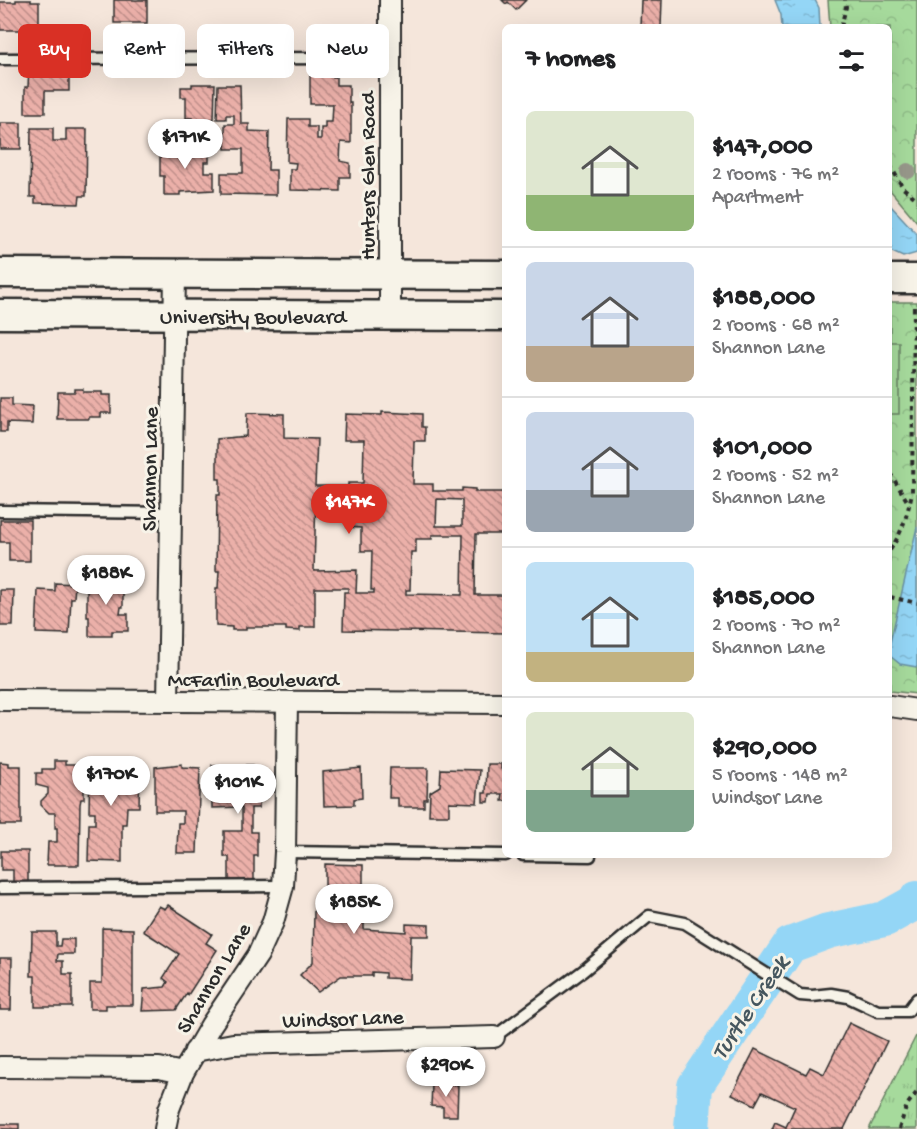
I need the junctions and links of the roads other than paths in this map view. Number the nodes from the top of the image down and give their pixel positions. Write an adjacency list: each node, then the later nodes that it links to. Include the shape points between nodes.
1 (390, 0): 2 (street, Hunters Glen Road)
2 (391, 58): 3 (lane); 6 (street, Hunters Glen Road)
3 (0, 59)
4 (0, 273): 5 (street, University Boulevard)
5 (175, 274): 6 (street, University Boulevard); 11 (street, Shannon Lane)
6 (389, 274): 7 (street, University Boulevard); 12 (street, Hunters Glen Road)
7 (502, 275)
8 (892, 280): 9 (street)
9 (915, 291)
10 (0, 314): 11 (street, University Boulevard)
11 (174, 314): 12 (street, University Boulevard); 15 (street, Shannon Lane)
12 (390, 315): 13 (street, University Boulevard)
13 (502, 316)
14 (0, 511): 15 (lane)
15 (171, 513): 17 (street, Shannon Lane)
16 (0, 700): 17 (street, McFarlin Boulevard)
17 (168, 701): 18 (street, McFarlin Boulevard)
18 (287, 702): 19 (street, McFarlin Boulevard); 22 (street, Shannon Lane)
19 (502, 703)
20 (892, 706): 21 (street)
21 (917, 710)
22 (285, 852): 23 (lane); 24 (street, Shannon Lane)
23 (502, 855)
24 (283, 886): 25 (lane); 28 (street, Shannon Lane, via 258,955)
25 (0, 888)
26 (917, 999): 27 (lane, via 908,1011 879,1011 848,997 800,995 685,923 649,916)
27 (494, 1037): 28 (street, Windsor Lane, via 233,1044)
28 (195, 1052): 30 (street, Shannon Lane)
29 (0, 1067): 30 (street, via 159,1068)
30 (183, 1072): 31 (street, Shannon Lane)
31 (165, 1129)

